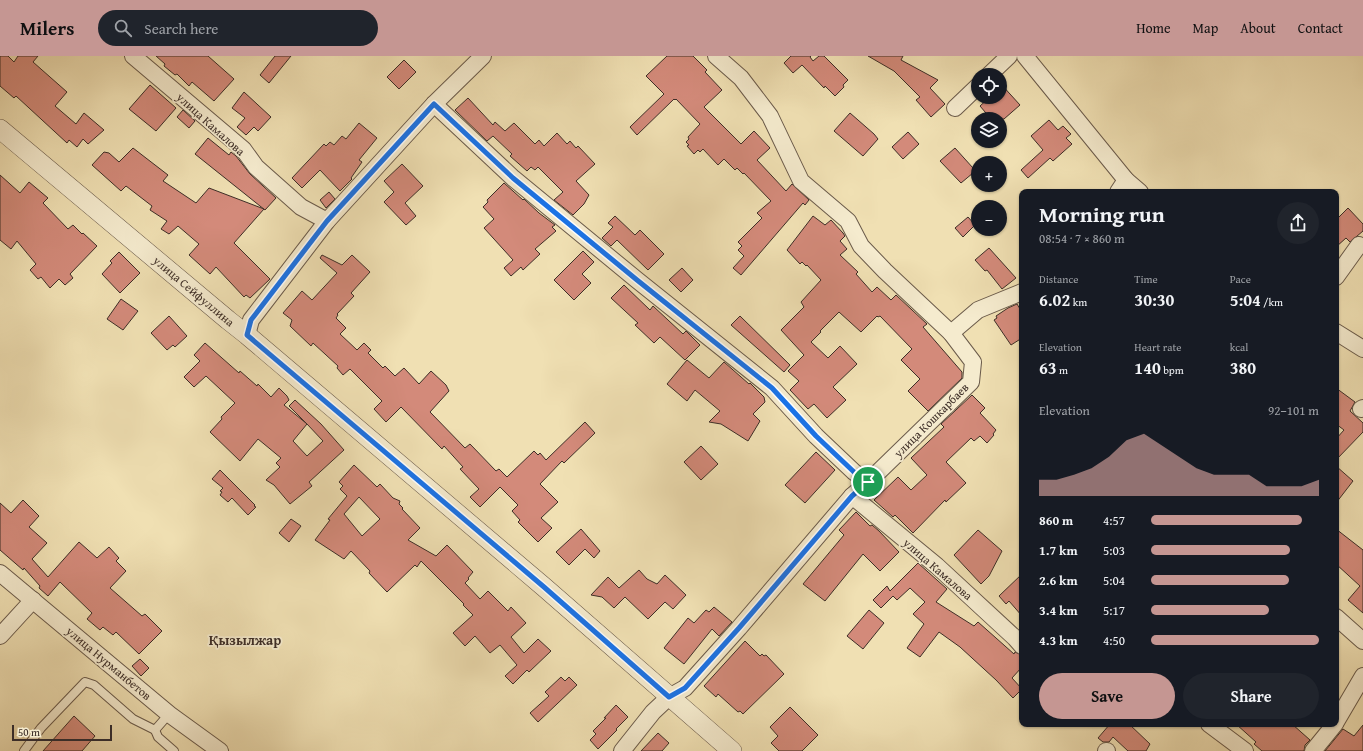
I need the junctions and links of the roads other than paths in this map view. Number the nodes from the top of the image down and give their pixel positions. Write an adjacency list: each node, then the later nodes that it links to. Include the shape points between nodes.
1 (132, 56): 12 (street, улица Камалова, via 243,149 256,167 301,207)
2 (483, 56): 8 (street)
3 (716, 56): 16 (street, улица Кошкарбаев, via 741,78 770,116 801,181 848,221 861,246)
4 (1009, 56): 6 (street)
5 (1025, 56): 11 (street)
6 (996, 68)
7 (971, 93): 9 (street)
8 (434, 104): 12 (street); 20 (street, via 513,178 772,388 816,436)
9 (955, 108)
10 (0, 129): 18 (street, улица Сейфуллина)
11 (1122, 186)
12 (327, 221): 18 (street, via 251,320)
13 (1359, 245): 14 (street)
14 (1339, 273)
15 (1019, 293): 16 (street, via 978,310)
16 (951, 333): 20 (street, улица Кошкарбаев, via 973,362 971,382)
17 (1339, 334): 19 (street)
18 (247, 335): 29 (street, улица Сейфуллина, via 544,587)
19 (1363, 349)
20 (868, 482): 21 (street, улица Кошкарбаев)
21 (852, 496): 27 (street, улица Камалова, via 937,566); 29 (street, улица Кошкарбаев, via 690,683)
22 (0, 573): 23 (street, улица Нурманбетов)
23 (33, 600): 25 (street); 30 (street, улица Нурманбетов)
24 (1339, 620): 26 (street)
25 (0, 636)
26 (1363, 641)
27 (1019, 643)
28 (1363, 676): 31 (street)
29 (669, 697): 38 (street, улица Кошкарбаев, via 653,712); 39 (street, улица Сейфуллина)
30 (169, 714): 34 (lane); 37 (street, улица Нурманбетов)
31 (1339, 718)
32 (1213, 727): 40 (street)
33 (1333, 727): 41 (street)
34 (155, 730): 35 (lane, via 133,719 94,685 86,682 41,728); 36 (lane, via 158,737)
35 (24, 751)
36 (174, 751)
37 (220, 751)
38 (622, 751)
39 (732, 751)
40 (1245, 751)
41 (1313, 751)

